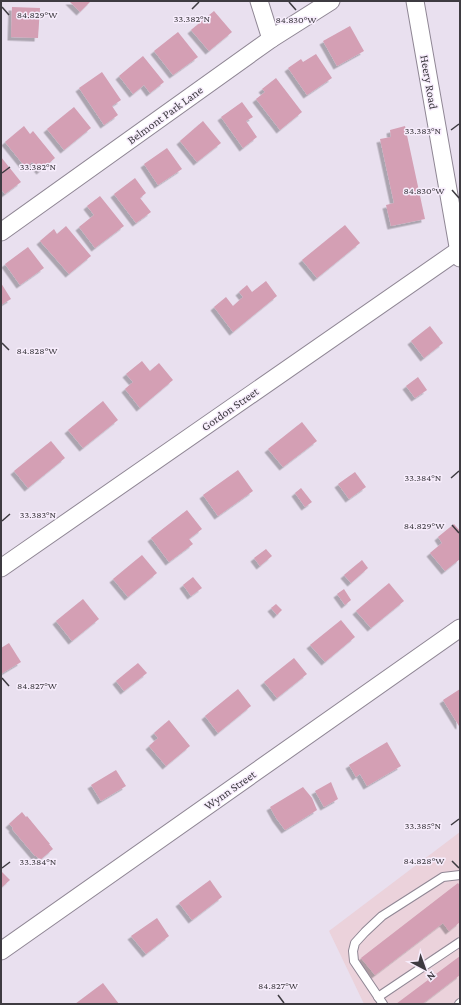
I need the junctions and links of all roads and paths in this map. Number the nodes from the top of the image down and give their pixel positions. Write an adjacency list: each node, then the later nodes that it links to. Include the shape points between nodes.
1 (259, 1): 4 (street)
2 (331, 1): 4 (street, Belmont Park Lane)
3 (415, 1): 6 (street, Heery Road)
4 (271, 39): 5 (street, Belmont Park Lane)
5 (1, 232)
6 (459, 254): 7 (street, Gordon Street)
7 (1, 568)
8 (460, 628): 11 (street, Wynn Street)
9 (460, 875): 12 (lane, via 443,877 388,912 365,932 356,944 353,951 354,961)
10 (460, 942): 12 (lane)
11 (1, 951)
12 (378, 997): 13 (lane)
13 (383, 1004)

